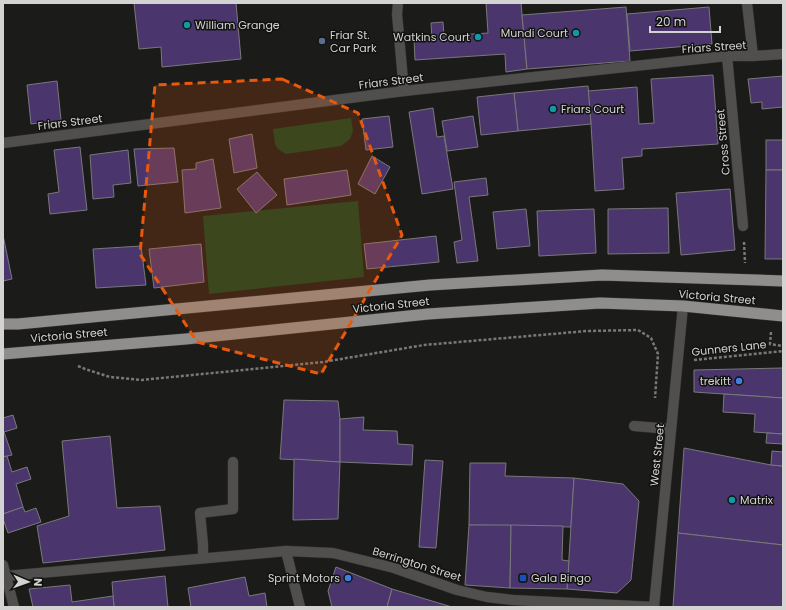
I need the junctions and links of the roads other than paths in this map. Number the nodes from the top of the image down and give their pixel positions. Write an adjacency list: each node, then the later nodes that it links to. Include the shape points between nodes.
1 (398, 3): 6 (street)
2 (747, 3): 5 (street)
3 (783, 54): 5 (street, Friars Street)
4 (727, 56): 5 (street, Friars Street); 6 (street, Friars Street); 8 (street, Cross Street)
5 (753, 56)
6 (404, 91): 7 (street, Friars Street)
7 (3, 143)
8 (743, 226)
9 (783, 281): 12 (highway, Victoria Street, via 602,275 430,285)
10 (683, 306): 11 (highway, Victoria Street); 13 (highway, Victoria Street, via 600,303 428,314 186,339); 15 (street, West Street)
11 (783, 316)
12 (3, 324)
13 (3, 354)
14 (634, 426): 15 (street)
15 (671, 429): 23 (street, West Street)
16 (233, 462): 18 (street, via 233,509 200,513)
17 (286, 551): 18 (street, Berrington Street); 22 (street); 23 (street, Berrington Street, via 333,553 394,568 457,590 487,597)
18 (203, 558): 20 (street, Berrington Street)
19 (3, 564): 20 (street)
20 (6, 576): 21 (street)
21 (14, 607)
22 (300, 607)
23 (654, 607)

